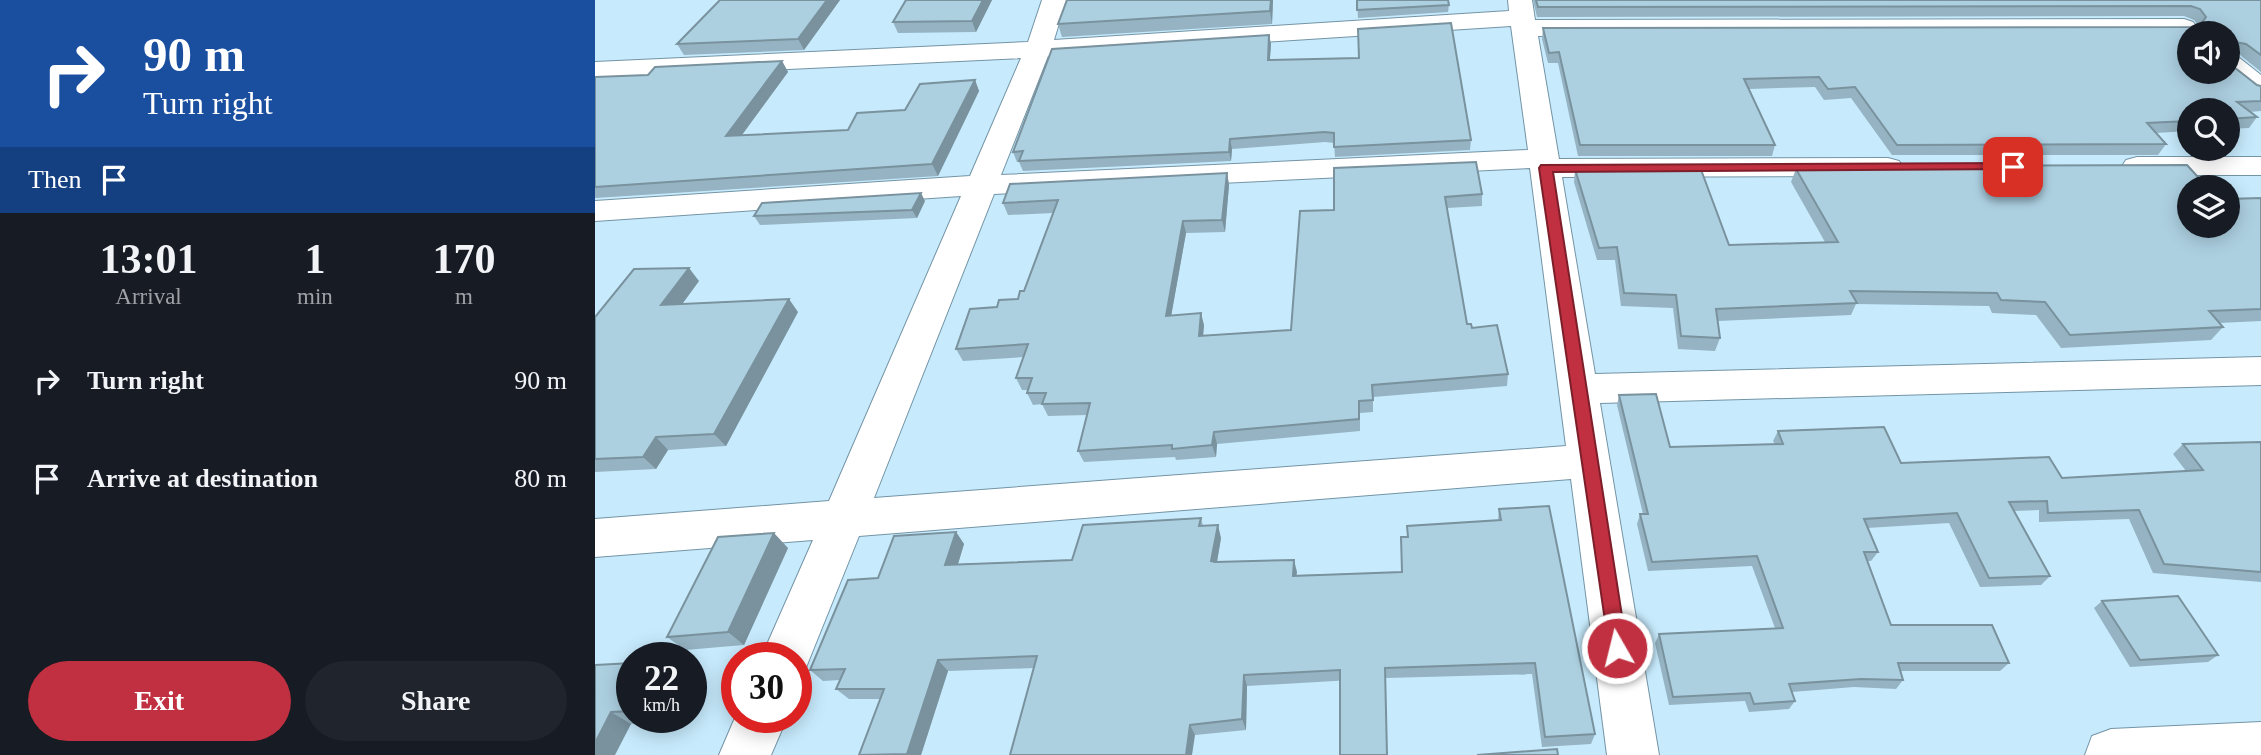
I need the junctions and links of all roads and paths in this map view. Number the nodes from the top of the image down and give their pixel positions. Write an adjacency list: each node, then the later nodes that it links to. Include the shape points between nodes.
1 (1053, 0): 6 (street)
2 (2153, 0): 4 (street)
3 (1523, 16): 5 (street); 6 (street); 10 (street)
4 (2178, 21)
5 (2177, 30)
6 (1038, 49): 7 (street); 14 (street)
7 (595, 70)
8 (2240, 71): 9 (street)
9 (2261, 88)
10 (1545, 163): 13 (street); 14 (street); 17 (street)
11 (2110, 166): 12 (street)
12 (2261, 166)
13 (1917, 167)
14 (982, 185): 15 (street); 19 (street)
15 (595, 211)
16 (2261, 371): 17 (street)
17 (1578, 389): 18 (street)
18 (1590, 461): 19 (street); 25 (street)
19 (846, 518): 20 (street); 21 (street)
20 (595, 538)
21 (793, 642)
22 (755, 733): 24 (street)
23 (2261, 748): 26 (street)
24 (745, 755)
25 (1633, 755)
26 (2111, 755)

